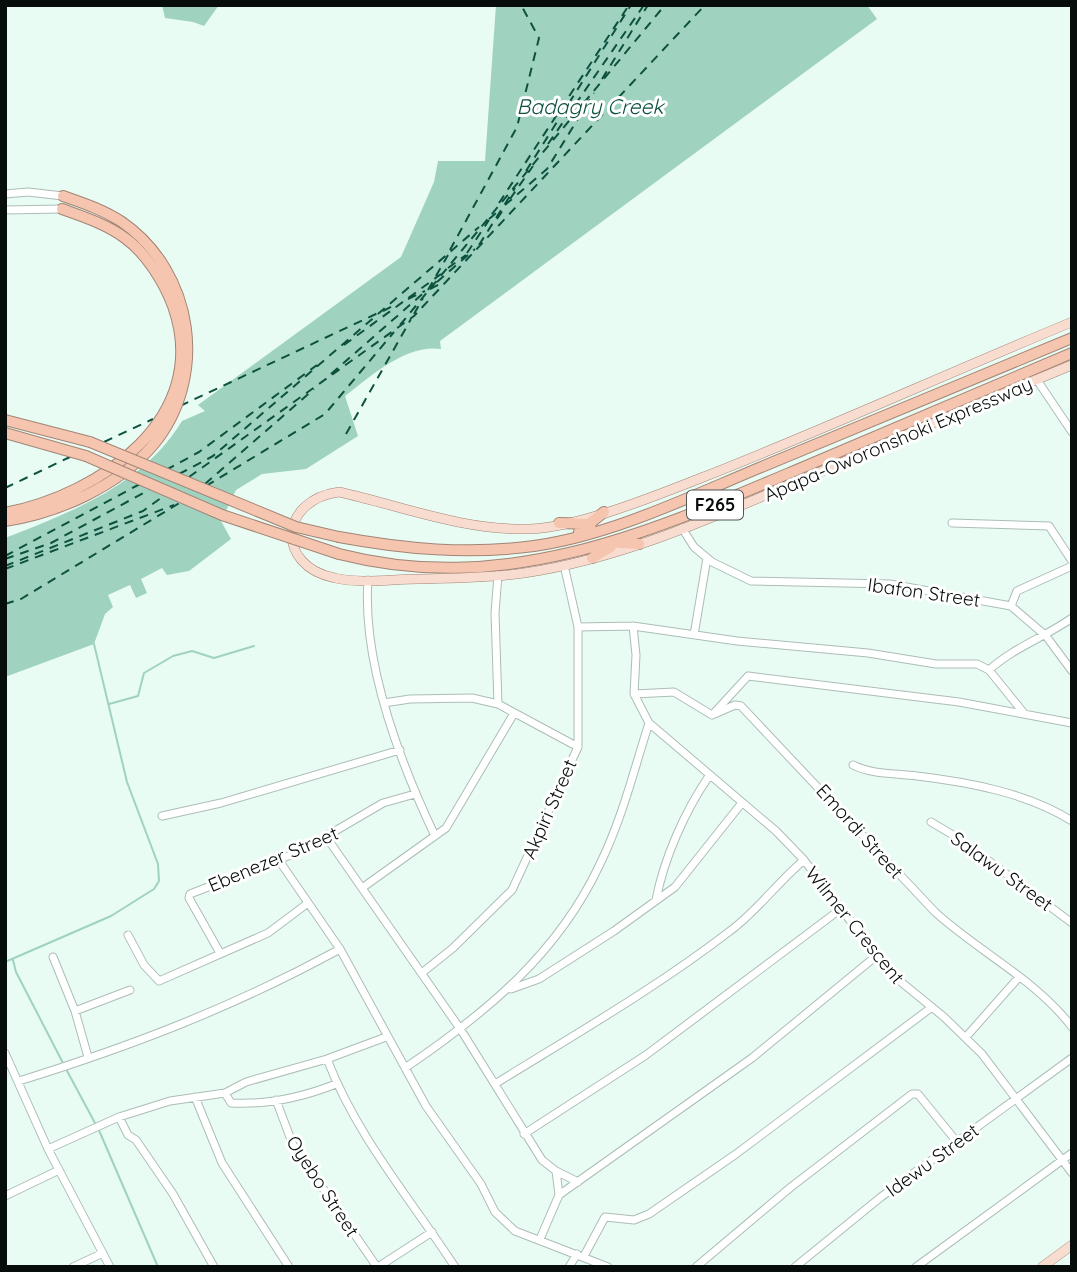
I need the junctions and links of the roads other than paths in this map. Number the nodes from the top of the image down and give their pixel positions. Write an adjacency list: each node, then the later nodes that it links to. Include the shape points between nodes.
1 (5, 194): 2 (street)
2 (63, 195): 15 (highway, via 122,223 153,253 184,313 189,350 186,377 178,402 153,445 116,477 51,510)
3 (62, 209): 4 (street); 14 (highway, via 128,240 162,284 179,327 176,381 147,438 106,474 54,500)
4 (5, 211)
5 (1072, 322): 13 (main road, Apapa-Oworonshoki Expressway, via 774,449)
6 (1072, 338): 19 (highway, Apapa-Oworonshoki Expressway / F265)
7 (1072, 353): 21 (highway, Apapa-Oworonshoki Expressway / F265)
8 (1072, 365): 9 (main road, Apapa-Oworonshoki Expressway)
9 (1037, 380): 11 (street); 20 (main road, Apapa-Oworonshoki Expressway)
10 (5, 420): 22 (highway, Apapa-Oworonshoki Expressway / F265, bridge, via 90,442 296,527 339,537 454,551)
11 (1072, 432)
12 (5, 433): 23 (highway, Apapa-Oworonshoki Expressway / F265, bridge, via 86,456 222,515 339,554 404,567 525,563)
13 (604, 512): 16 (main road, Apapa-Oworonshoki Expressway); 17 (highway)
14 (5, 513)
15 (5, 522)
16 (559, 523): 17 (highway); 28 (main road, Apapa-Oworonshoki Expressway, via 503,529 338,492 310,500 297,515 291,534 298,556 324,575)
17 (589, 523): 19 (highway); 22 (highway)
18 (952, 523): 25 (street, via 1049,526)
19 (611, 526): 22 (highway, Apapa-Oworonshoki Expressway / F265)
20 (682, 528): 21 (main road, Apapa-Oworonshoki Expressway); 24 (street, Ibafon Street)
21 (637, 539): 23 (highway, Apapa-Oworonshoki Expressway / F265); 23 (highway)
22 (560, 541)
23 (592, 553): 26 (main road, Apapa-Oworonshoki Expressway)
24 (707, 558): 29 (street, Ibafon Street, via 751,581 890,584); 33 (street)
25 (1072, 563): 29 (street, via 1017,591)
26 (564, 565): 27 (main road, Apapa-Oworonshoki Expressway); 32 (street, Akpiri Street)
27 (498, 575): 28 (main road, Apapa-Oworonshoki Expressway); 39 (street)
28 (368, 580): 38 (street, via 366,608)
29 (1011, 606): 34 (street)
30 (1072, 618): 34 (street)
31 (633, 626): 32 (street); 33 (street); 37 (street)
32 (578, 627): 45 (street, Akpiri Street)
33 (694, 635): 35 (street, via 936,664 976,664)
34 (1046, 636): 35 (street, via 1003,657); 36 (street)
35 (989, 670): 40 (street)
36 (1072, 671)
37 (634, 694): 42 (street, via 674,692); 43 (street)
38 (384, 703): 39 (street, via 472,698); 46 (street)
39 (498, 704): 41 (street)
40 (1023, 712): 42 (street, via 748,676); 44 (street)
41 (513, 715): 45 (street); 54 (street, via 458,813)
42 (712, 715): 69 (street, Emordi Street, via 741,706 935,912)
43 (649, 723): 48 (street, Wilmer Crescent); 70 (street, via 595,874 560,933)
44 (1072, 723)
45 (578, 747): 68 (street, Akpiri Street, via 512,890)
46 (400, 750): 49 (street); 51 (street)
47 (853, 765): 52 (street, via 872,772 992,790)
48 (709, 776): 50 (street, Wilmer Crescent); 59 (street, via 694,800)
49 (415, 794): 54 (street); 55 (street, Ebenezer Street, via 383,803)
50 (741, 804): 57 (street, Wilmer Crescent); 59 (street, via 678,884)
51 (162, 816)
52 (1072, 821)
53 (931, 822): 62 (street, Salawu Street)
54 (435, 836): 58 (street)
55 (327, 838): 56 (street, Ebenezer Street); 58 (street)
56 (278, 859): 60 (street); 65 (street, Ebenezer Street, via 189,895)
57 (804, 860): 61 (street, Wilmer Crescent); 85 (street, via 731,931)
58 (362, 888): 68 (street)
59 (655, 900): 70 (street, via 539,979)
60 (308, 903): 64 (street); 65 (street, via 268,933)
61 (842, 908): 67 (street, Wilmer Crescent); 91 (street, via 646,1055)
62 (1072, 923)
63 (128, 935): 65 (street, via 156,981)
64 (340, 949): 76 (street); 79 (street, via 252,996)
65 (220, 953)
66 (52, 957): 73 (street)
67 (875, 957): 72 (street, Wilmer Crescent); 99 (street, via 752,1058)
68 (423, 972): 75 (street)
69 (1019, 976): 74 (street, Emordi Street); 77 (street)
70 (510, 989): 75 (street)
71 (130, 990): 73 (street)
72 (932, 1007): 77 (street, Wilmer Crescent); 106 (street, via 649,1214 634,1220 606,1217)
73 (75, 1011): 79 (street)
74 (1072, 1027)
75 (461, 1030): 82 (street); 85 (street)
76 (386, 1037): 81 (street); 82 (street)
77 (966, 1037): 88 (street, Wilmer Crescent)
78 (5, 1053): 83 (street)
79 (88, 1057): 83 (street)
80 (1072, 1058): 88 (street, Idewu Street)
81 (327, 1059): 84 (street); 86 (street, via 246,1082)
82 (405, 1068): 103 (street, via 502,1222)
83 (19, 1081): 93 (street)
84 (336, 1084): 89 (street); 102 (street, via 371,1146)
85 (495, 1084): 91 (street)
86 (225, 1093): 87 (street); 89 (street, via 231,1103)
87 (195, 1097): 90 (street); 110 (street, via 222,1163)
88 (1017, 1098): 92 (street, Idewu Street); 95 (street, Wilmer Crescent)
89 (276, 1100): 111 (street, Oyebo Street, via 293,1145)
90 (118, 1116): 93 (street); 109 (street, via 173,1194)
91 (524, 1133): 97 (street, via 542,1160)
92 (957, 1142): 115 (street, via 918,1094 912,1094); 116 (street, Idewu Street)
93 (48, 1149): 96 (street)
94 (1072, 1153): 95 (street)
95 (1061, 1161): 98 (street, Wilmer Crescent); 117 (street)
96 (59, 1170): 101 (street); 105 (street)
97 (556, 1171): 99 (street); 100 (street)
98 (1072, 1173)
99 (578, 1182): 100 (street)
100 (559, 1195): 103 (street)
101 (5, 1196)
102 (432, 1231): 111 (street); 112 (street)
103 (540, 1239): 106 (street)
104 (1072, 1245): 118 (main road)
105 (103, 1253): 107 (street); 108 (street)
106 (580, 1255): 113 (street); 114 (street)
107 (73, 1267)
108 (110, 1267)
109 (215, 1267)
110 (289, 1267)
111 (378, 1267)
112 (455, 1267)
113 (569, 1267)
114 (608, 1267)
115 (696, 1267)
116 (795, 1267)
117 (916, 1267)
118 (1042, 1267)

